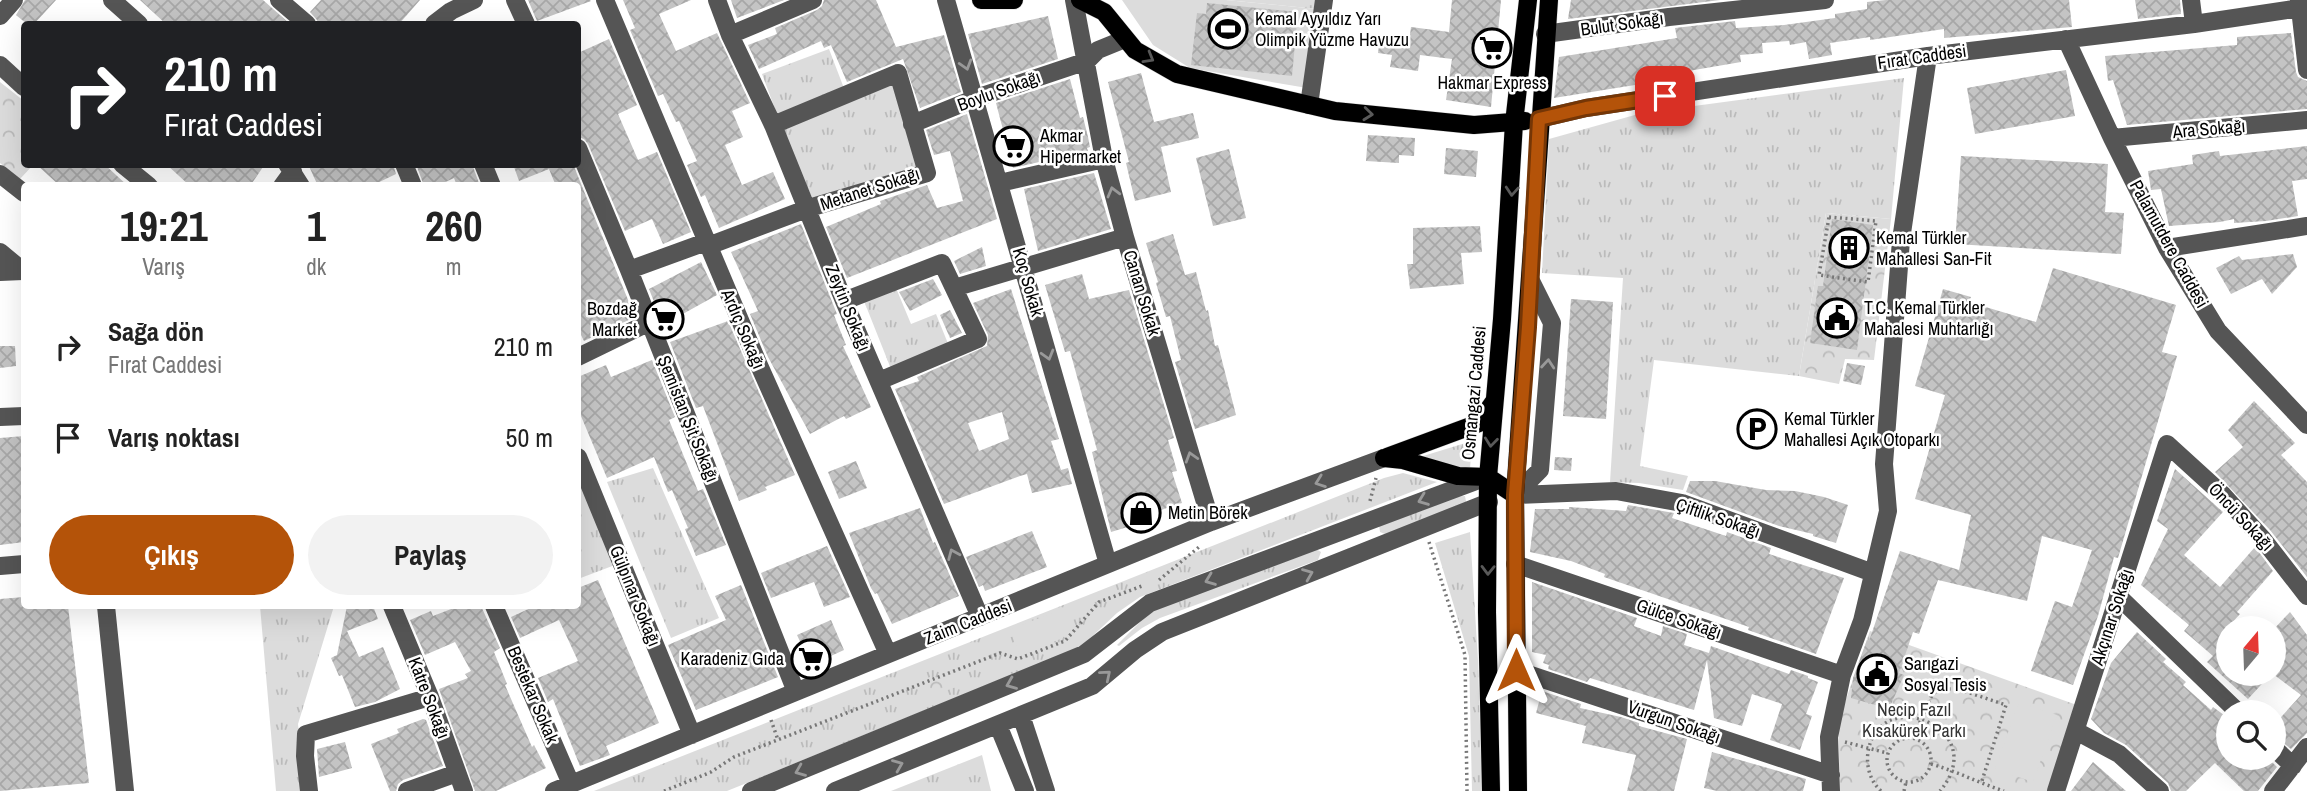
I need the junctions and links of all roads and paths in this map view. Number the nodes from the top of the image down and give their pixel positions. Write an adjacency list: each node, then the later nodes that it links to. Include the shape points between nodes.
1 (14, 0): 21 (street)
2 (112, 0): 22 (street)
3 (279, 0): 23 (street)
4 (474, 0): 19 (street)
5 (515, 0): 25 (street)
6 (605, 0): 55 (street, Ardıç Sokağı)
7 (717, 0): 28 (street, Zeytin Sokağı)
8 (813, 0): 28 (street)
9 (946, 0): 36 (street, Koç Sokak, one-way to 36)
10 (981, 0): 11 (main road)
11 (1014, 0)
12 (1074, 0): 32 (street, Canan Sokak)
13 (1080, 0): 29 (main road, via 1104,12)
14 (1324, 0): 37 (street)
15 (1528, 0): 40 (main road, Osmangazi Caddesi)
16 (1549, 0): 27 (main road)
17 (1825, 0): 27 (street, Bulut Sokağı)
18 (2191, 0): 26 (street)
19 (445, 5): 24 (street)
20 (2302, 5): 26 (street, Fırat Caddesi); 34 (street)
21 (0, 16)
22 (135, 21)
23 (304, 21)
24 (436, 21)
25 (525, 21)
26 (2194, 24): 30 (street, Fırat Caddesi)
27 (1545, 34): 38 (main road)
28 (730, 35): 42 (street, Zeytin Sokağı)
29 (1125, 39): 32 (street, via 1098,50); 37 (main road, one-way to 37, via 1135,50 1177,74)
30 (2066, 39): 31 (street, Fırat Caddesi); 43 (street, Palamutdere Caddesi)
31 (1928, 56): 38 (street, Fırat Caddesi); 87 (street, via 1901,240 1884,464 1888,511)
32 (1087, 61): 36 (street, Boylu Sokağı); 45 (street, Canan Sokak)
33 (0, 65): 35 (street)
34 (2307, 70)
35 (21, 84)
36 (976, 99): 41 (street, Boylu Sokağı); 49 (street, Koç Sokak)
37 (1309, 105): 40 (main road, one-way to 40, via 1474,125)
38 (1539, 119): 40 (main road); 63 (main road)
39 (2307, 120): 43 (street, Ara Sokağı)
40 (1514, 123): 69 (main road, Osmangazi Caddesi, one-way to 69)
41 (912, 124): 42 (street, Metanet Sokağı, via 898,73); 51 (street, Metanet Sokağı, via 927,173)
42 (773, 125): 51 (street, Zeytin Sokağı)
43 (2112, 138): 56 (street, Palamutdere Caddesi)
44 (581, 155): 60 (street, Şemistan Şit Sokağı)
45 (1104, 159): 49 (street); 54 (street, Canan Sokak, one-way to 45)
46 (127, 168): 48 (street)
47 (0, 174): 50 (street)
48 (144, 182)
49 (1000, 183): 58 (street, Koç Sokak)
50 (21, 191)
51 (809, 208): 55 (street, Metanet Sokağı); 65 (street, Zeytin Sokağı)
52 (1829, 217): 52 (path, via 1876,221 1868,282 1819,275)
53 (2307, 226): 56 (street)
54 (1125, 237): 58 (street); 79 (street, Canan Sokak, one-way to 54)
55 (707, 244): 60 (street, Metanet Sokağı); 96 (street, Ardıç Sokağı)
56 (2167, 248): 71 (street, Palamutdere Caddesi, via 2218,331)
57 (0, 252): 59 (street)
58 (1024, 268): 64 (street); 84 (street, Koç Sokak, one-way to 84)
59 (21, 269)
60 (629, 270): 66 (street, Şemistan Şit Sokağı)
61 (21, 271): 62 (street)
62 (0, 272)
63 (1530, 279): 77 (main road); 77 (street, one-way to 63, via 1540,470 1552,323)
64 (954, 288): 65 (street, via 942,263); 68 (street, via 978,339)
65 (844, 301): 68 (street, Zeytin Sokağı)
66 (650, 323): 67 (street); 99 (street, Şemistan Şit Sokağı)
67 (581, 356)
68 (879, 381): 95 (street, Zeytin Sokağı, one-way to 68)
69 (1495, 400): 74 (main road, via 1479,423); 76 (main road, Osmangazi Caddesi, one-way to 76)
70 (21, 416): 72 (street)
71 (2304, 416)
72 (0, 417)
73 (2167, 444): 90 (street, Akçınar Sokağı); 91 (street, Öncü Sokağı, via 2262,538)
74 (1383, 459): 76 (main road); 79 (street, Zaim Caddesi, one-way to 79); 80 (path)
75 (581, 464): 106 (street, Gülpınar Sokağı)
76 (1488, 477): 77 (main road); 78 (main road, Osmangazi Caddesi); 80 (street, one-way to 80)
77 (1515, 495): 78 (main road); 85 (main road); 87 (street, Çiftlik Sokağı, via 1616,491 1682,503)
78 (1489, 502): 102 (street, one-way to 78, via 1092,686 1163,632); 131 (main road, Osmangazi Caddesi, one-way to 131)
79 (1211, 522): 84 (street, Zaim Caddesi)
80 (1364, 522): 126 (street, one-way to 126, via 1150,603 1084,654)
81 (1427, 537): 130 (path, via 1465,655)
82 (1207, 541): 88 (path)
83 (21, 564): 86 (street)
84 (1108, 564): 95 (street, Zaim Caddesi)
85 (1516, 564): 97 (main road); 98 (street, Gülce Sokağı)
86 (0, 566)
87 (1874, 573): 98 (street)
88 (1158, 580)
89 (1146, 584): 125 (path, via 1099,603 1065,640 1018,659 1000,653 734,757)
90 (2118, 596): 101 (street); 105 (street, Akçınar Sokağı)
91 (2307, 596)
92 (106, 609): 121 (street)
93 (394, 609): 100 (street, Katre Sokağı)
94 (495, 609): 120 (street, Bestekar Sokak)
95 (980, 617): 96 (street, Zaim Caddesi)
96 (888, 654): 99 (street, Zaim Caddesi)
97 (1516, 670): 118 (street, Vurgun Sokağı); 132 (main road)
98 (1842, 675): 107 (street)
99 (796, 692): 106 (street, Zaim Caddesi)
100 (430, 698): 116 (street, Katre Sokağı); 122 (street, via 306,733)
101 (2226, 700)
102 (1021, 715): 104 (street); 129 (street)
103 (1921, 718): 108 (path); 110 (path, via 1888,722); 115 (path, via 1944,732 1951,744); 119 (path, via 1938,689 1958,690 2006,705)
104 (998, 725): 127 (street, one-way to 104); 128 (street)
105 (2076, 731): 137 (street, Akçınar Sokağı); 138 (street, via 2119,754)
106 (692, 735): 120 (street, Zaim Caddesi)
107 (1829, 737): 110 (path); 118 (street)
108 (1913, 738): 111 (path, via 1900,739); 113 (path, via 1925,744)
109 (2307, 747): 114 (street)
110 (1868, 749): 111 (path); 133 (path, via 1870,776)
111 (1887, 753): 117 (path, via 1892,775)
112 (2286, 759): 114 (street)
113 (1931, 764): 115 (path); 117 (path, via 1919,780)
114 (2293, 766): 139 (street)
115 (1953, 770): 119 (path); 135 (path)
116 (457, 773): 123 (street); 124 (street, Katre Sokağı)
117 (1906, 782): 134 (path)
118 (1831, 783)
119 (1981, 784): 136 (path)
120 (563, 788)
121 (125, 791)
122 (309, 791)
123 (407, 791)
124 (464, 791)
125 (664, 791)
126 (751, 791)
127 (835, 791)
128 (1025, 791)
129 (1046, 791)
130 (1467, 791)
131 (1491, 791)
132 (1518, 791)
133 (1881, 791)
134 (1904, 791)
135 (1940, 791)
136 (2004, 791)
137 (2056, 791)
138 (2160, 791)
139 (2273, 791)

